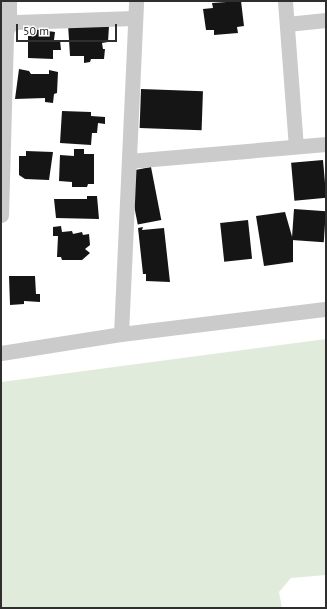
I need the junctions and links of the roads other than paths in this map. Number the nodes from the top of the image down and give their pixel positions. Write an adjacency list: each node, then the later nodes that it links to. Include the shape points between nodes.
1 (9, 1): 7 (street)
2 (136, 1): 4 (street)
3 (285, 1): 6 (street)
4 (135, 18): 7 (street, via 16,22); 10 (street)
5 (326, 20): 6 (street)
6 (286, 24): 9 (street)
7 (10, 25): 11 (street, via 6,32)
8 (326, 144): 9 (street)
9 (296, 146): 10 (street)
10 (129, 161): 13 (street)
11 (1, 215)
12 (326, 309): 13 (street)
13 (121, 334): 14 (street)
14 (1, 353)

